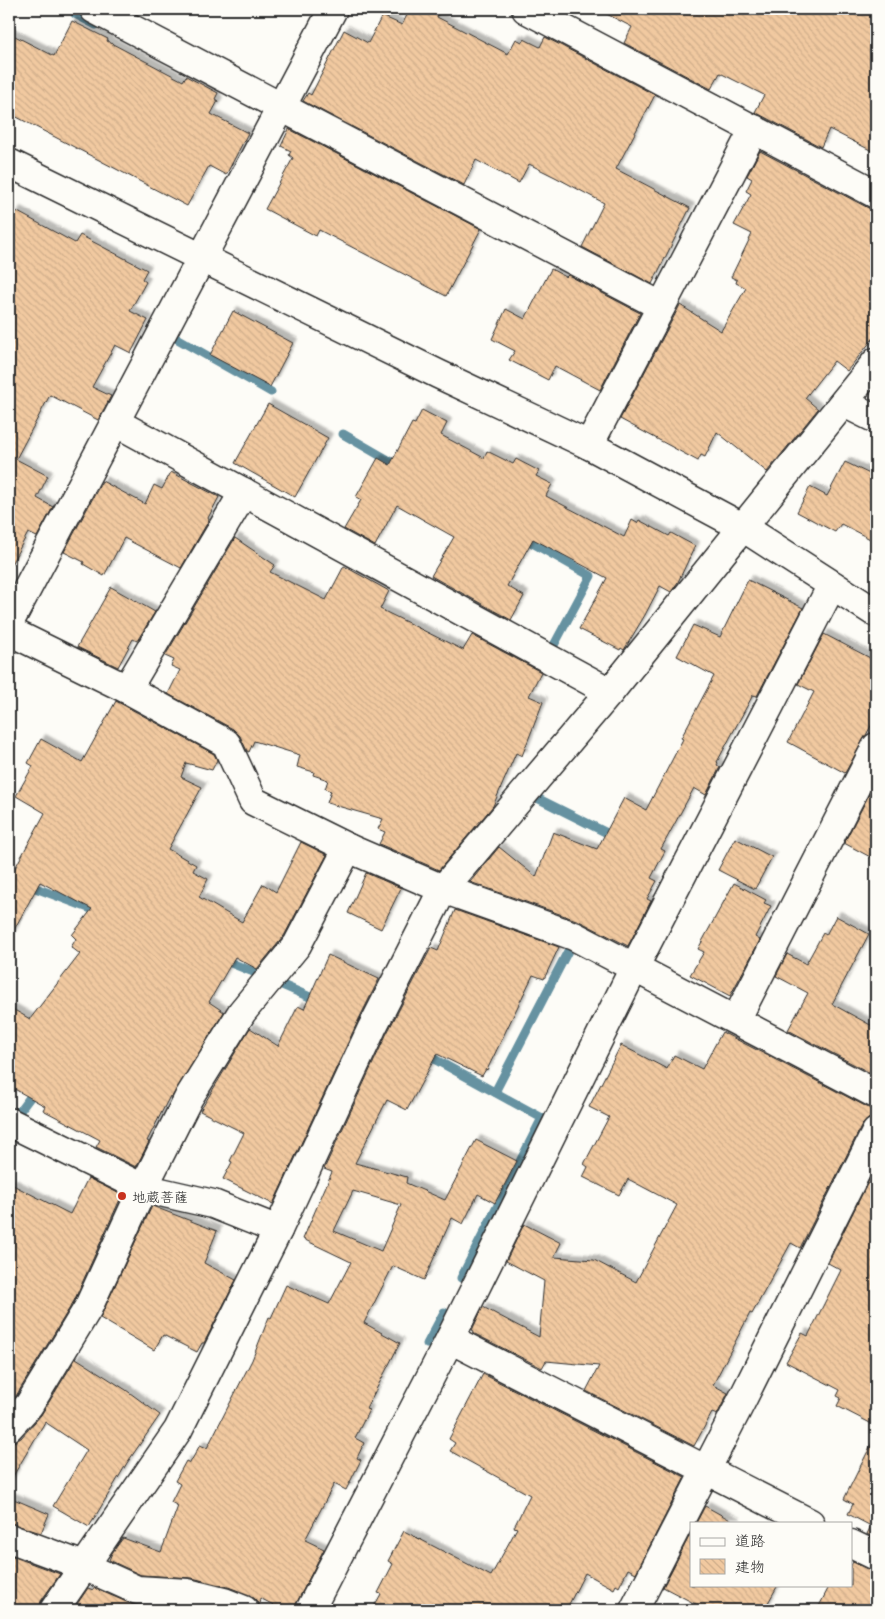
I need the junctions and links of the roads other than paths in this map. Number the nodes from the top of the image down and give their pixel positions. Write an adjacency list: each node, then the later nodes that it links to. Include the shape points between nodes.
1 (94, 9): 4 (street)
2 (333, 9): 4 (street)
3 (526, 9): 5 (street)
4 (281, 107): 8 (street); 9 (street)
5 (754, 129): 7 (street); 9 (street)
6 (9, 163): 8 (street)
7 (876, 194)
8 (202, 258): 13 (street); 14 (street)
9 (662, 306): 14 (street)
10 (876, 362): 11 (street)
11 (844, 403): 12 (street); 16 (street)
12 (876, 419)
13 (115, 422): 15 (street); 19 (street)
14 (589, 445): 16 (street)
15 (244, 492): 21 (street); 22 (street)
16 (744, 528): 17 (street); 22 (street)
17 (832, 585): 18 (street); 26 (street)
18 (876, 613)
19 (9, 623)
20 (9, 632): 21 (street)
21 (127, 689): 24 (street, via 226,743 253,801)
22 (610, 692): 25 (street)
23 (876, 747): 27 (street)
24 (348, 848): 25 (street); 31 (street, via 297,945 242,1012 189,1097)
25 (443, 889): 26 (street, via 574,936); 32 (street, via 372,1028)
26 (634, 968): 27 (street); 33 (street)
27 (736, 1020): 28 (street)
28 (876, 1094)
29 (9, 1122): 31 (street)
30 (876, 1132): 35 (street)
31 (143, 1188): 32 (street, via 213,1204); 34 (street, via 88,1308 30,1405)
32 (278, 1230): 40 (street, via 178,1430)
33 (450, 1339): 35 (street); 43 (street)
34 (9, 1427)
35 (706, 1470): 36 (street); 44 (street)
36 (808, 1522)
37 (9, 1538): 40 (street)
38 (852, 1544): 39 (street)
39 (876, 1556)
40 (84, 1566): 41 (street); 42 (street, via 137,1590 188,1592)
41 (54, 1610)
42 (244, 1610)
43 (310, 1610)
44 (634, 1610)

